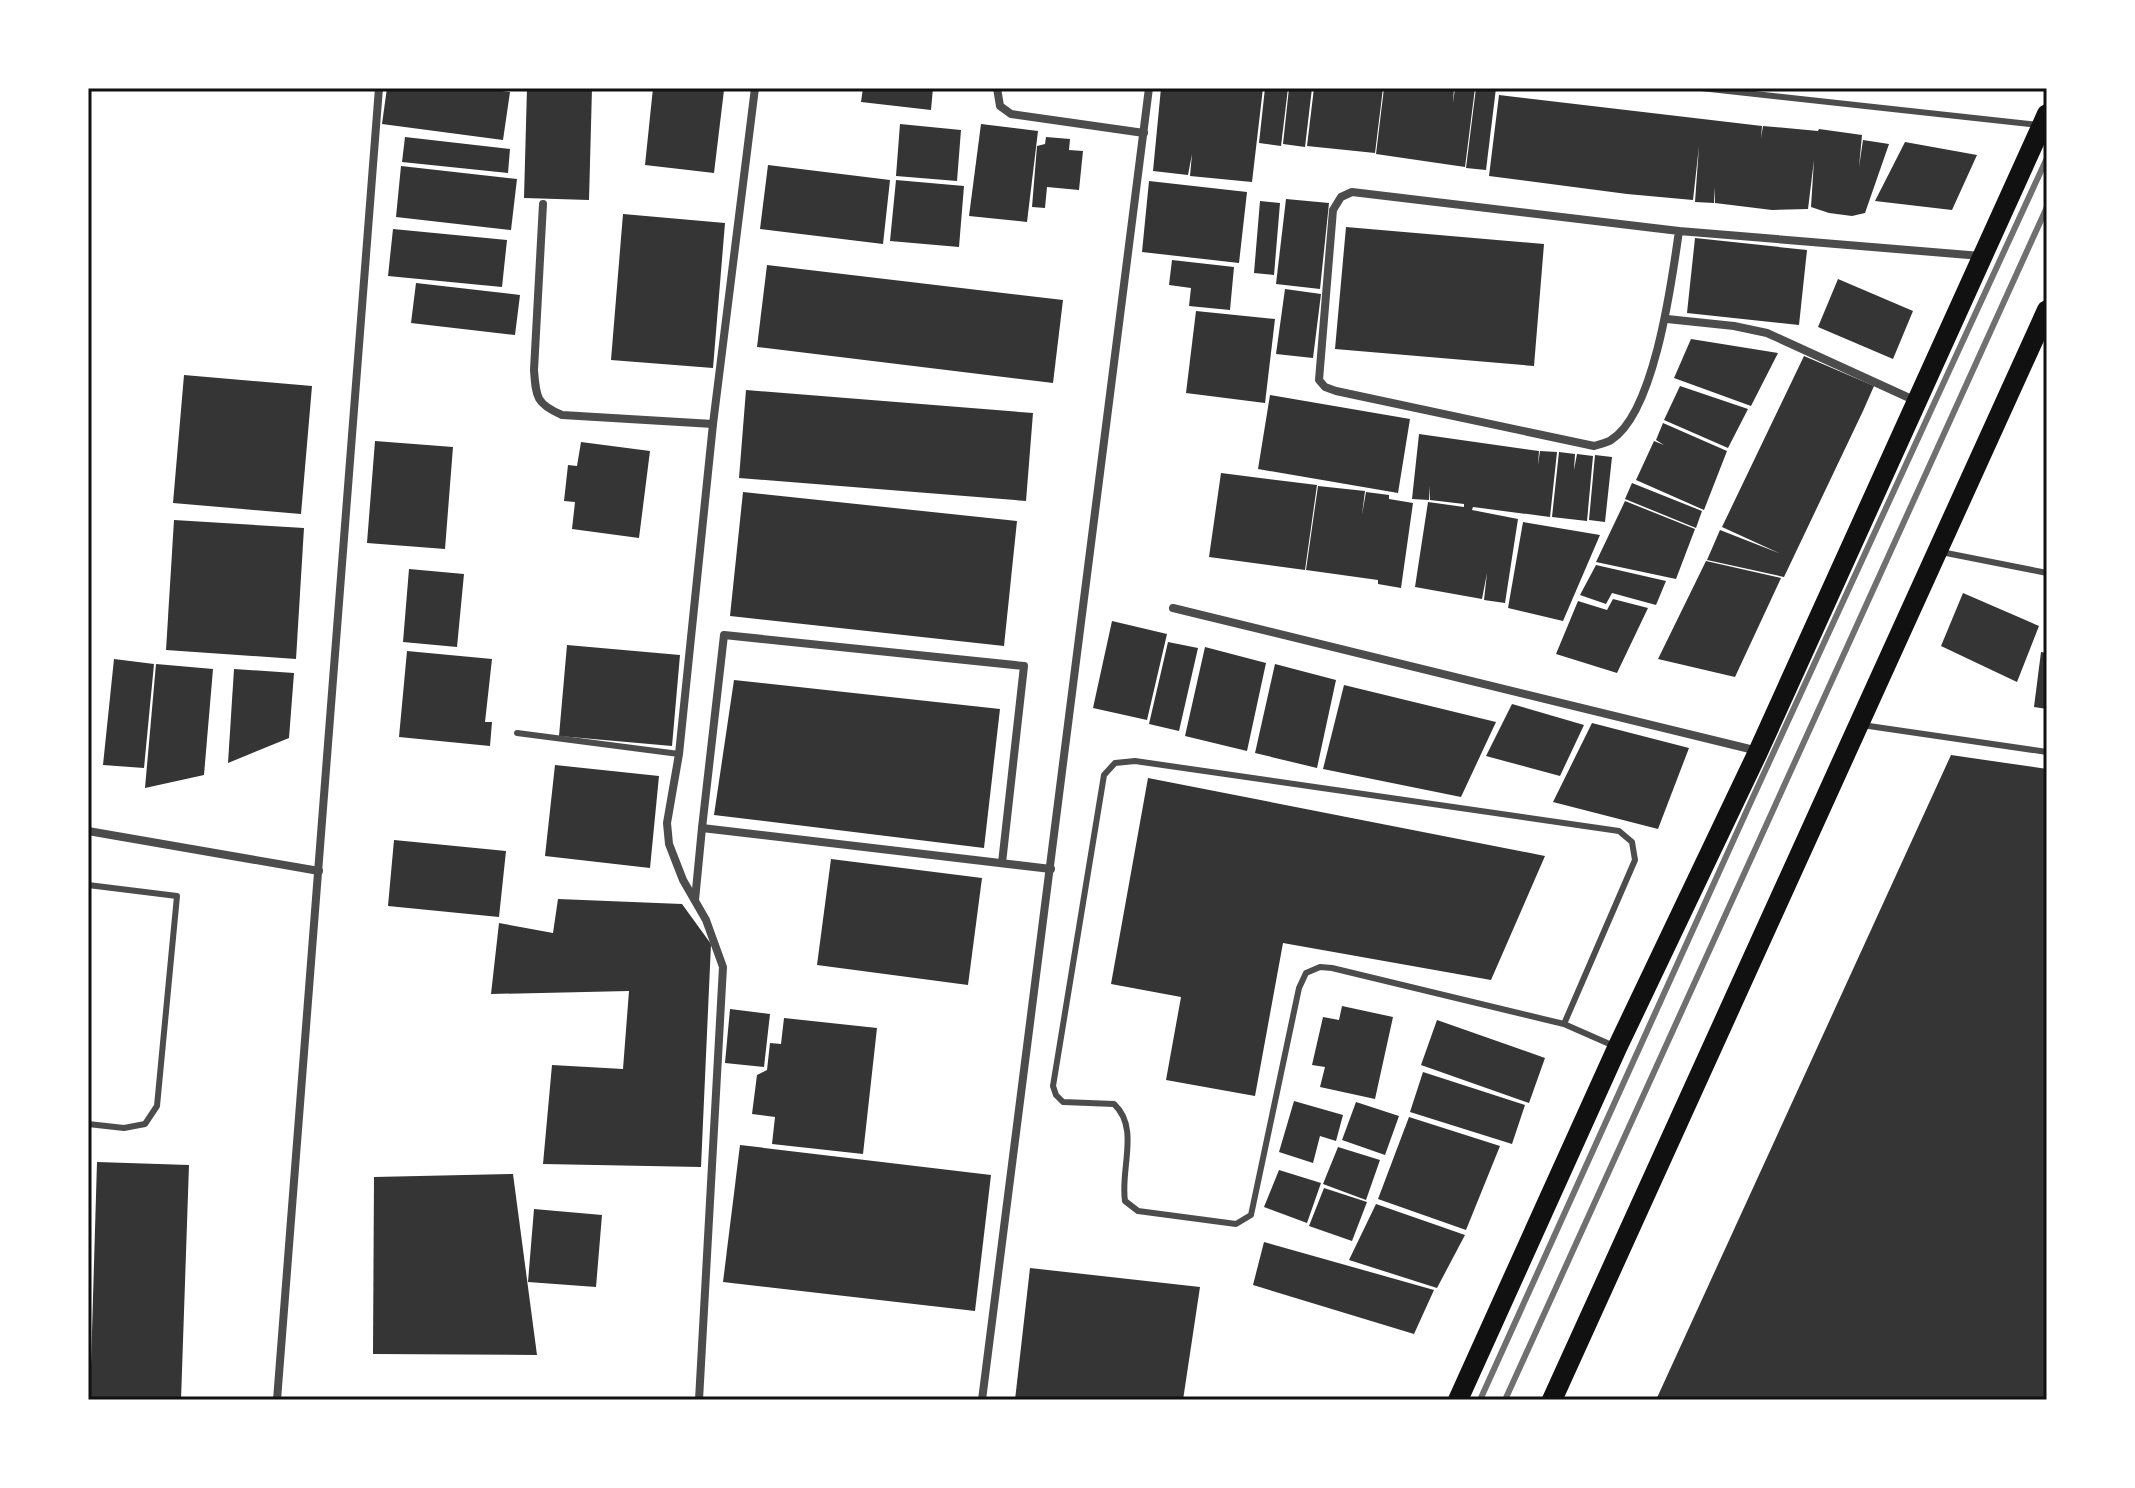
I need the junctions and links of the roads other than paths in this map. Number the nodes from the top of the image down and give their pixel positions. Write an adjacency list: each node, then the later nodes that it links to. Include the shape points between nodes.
1 (379, 88): 27 (street)
2 (755, 88): 14 (street)
3 (997, 88): 7 (street, via 1000,106 1011,114)
4 (1149, 88): 7 (street)
5 (1701, 88): 6 (lane)
6 (2044, 120): 10 (main road)
7 (1144, 133): 26 (street)
8 (543, 204): 14 (street, via 536,396 562,415)
9 (1679, 231): 10 (street); 12 (street); 12 (street, via 1352,192 1333,210 1319,380 1336,391 1594,446 1625,426 1641,397)
10 (1982, 256): 13 (main road)
11 (2047, 310): 15 (main road)
12 (1667, 319): 13 (street, via 1767,333)
13 (1916, 401): 20 (main road)
14 (713, 424): 22 (street)
15 (1938, 551): 16 (lane); 18 (main road)
16 (2047, 573)
17 (1173, 608): 20 (street)
18 (1859, 724): 21 (lane); 37 (main road)
19 (517, 733): 22 (lane)
20 (1758, 752): 31 (main road)
21 (2047, 752)
22 (679, 754): 29 (street, via 667,823 669,844)
23 (702, 828): 25 (street); 25 (street, via 724,635 1024,666); 29 (street)
24 (88, 831): 27 (street)
25 (1002, 863): 26 (street)
26 (1051, 869): 35 (street)
27 (319, 871): 33 (street)
28 (88, 885): 32 (lane, via 177,896 157,1106 145,1124)
29 (695, 901): 34 (street, via 723,967)
30 (1564, 1024): 30 (lane, via 1332,968 1306,973 1251,1215 1236,1224 1138,1211 1125,1201 1128,1125 1122,1112 1114,1104 1063,1102 1053,1086 1104,775 1115,763 1135,761 1619,831 1632,842 1635,860); 31 (lane)
31 (1617, 1048): 36 (main road)
32 (88, 1124)
33 (277, 1400)
34 (699, 1400)
35 (982, 1400)
36 (1458, 1400)
37 (1552, 1400)

